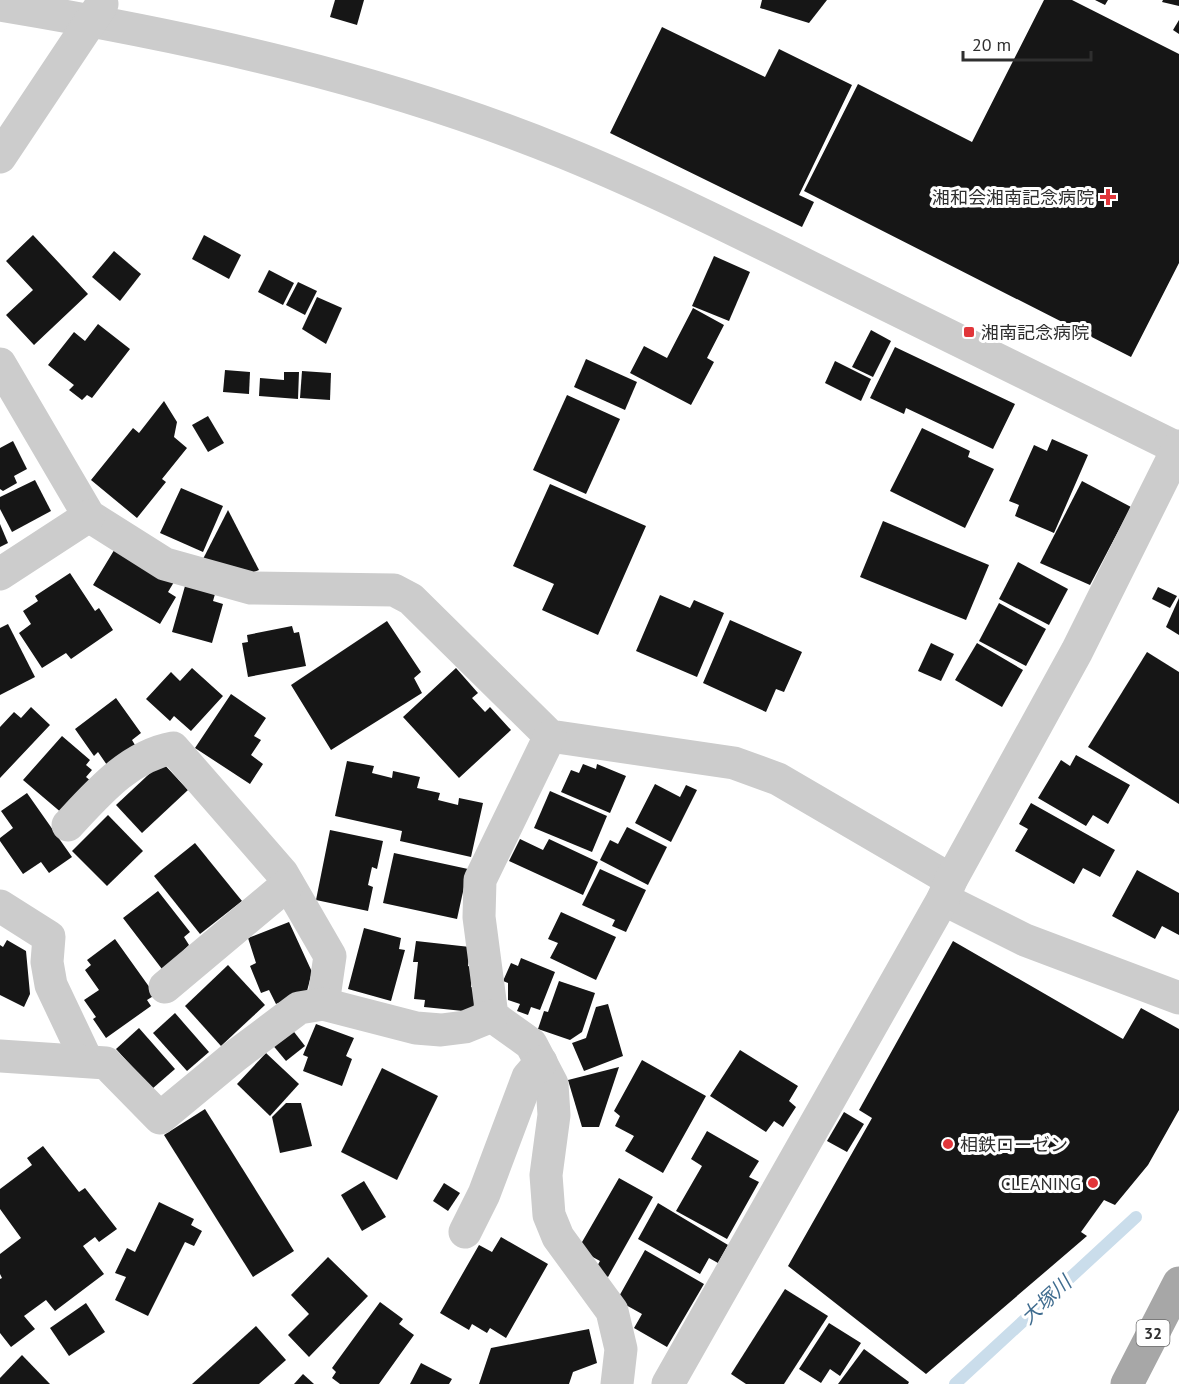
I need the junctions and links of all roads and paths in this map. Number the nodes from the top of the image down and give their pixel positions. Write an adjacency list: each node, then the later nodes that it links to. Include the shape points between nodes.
1 (0, 4): 2 (street)
2 (97, 10): 3 (street); 5 (street, via 332,74 564,153 705,216)
3 (0, 157)
4 (0, 364): 6 (street)
5 (1179, 448): 11 (street, via 1077,651)
6 (90, 516): 7 (street); 8 (street, via 165,564 251,588 394,590 411,599)
7 (0, 574)
8 (550, 736): 11 (street, via 734,763 778,779); 16 (street, via 480,880 479,926)
9 (68, 825): 10 (street, via 108,783 156,751 174,748)
10 (288, 884): 13 (street); 15 (street, via 330,956)
11 (947, 889): 14 (street, via 1025,940); 23 (street)
12 (0, 906): 18 (street, via 49,937 47,962 51,986)
13 (165, 987)
14 (1179, 998)
15 (323, 1005): 16 (street, via 416,1028 441,1030 465,1027); 18 (street, via 299,1008 160,1118 106,1063)
16 (492, 1016): 19 (street, via 531,1044)
17 (0, 1056): 18 (street)
18 (87, 1061)
19 (541, 1062): 20 (street, via 528,1077 484,1194); 22 (street, via 552,1084 554,1115 546,1175 549,1215 558,1237 612,1311 621,1348)
20 (465, 1232)
21 (1179, 1283): 24 (main road, 32)
22 (617, 1384)
23 (668, 1384)
24 (1127, 1384)

